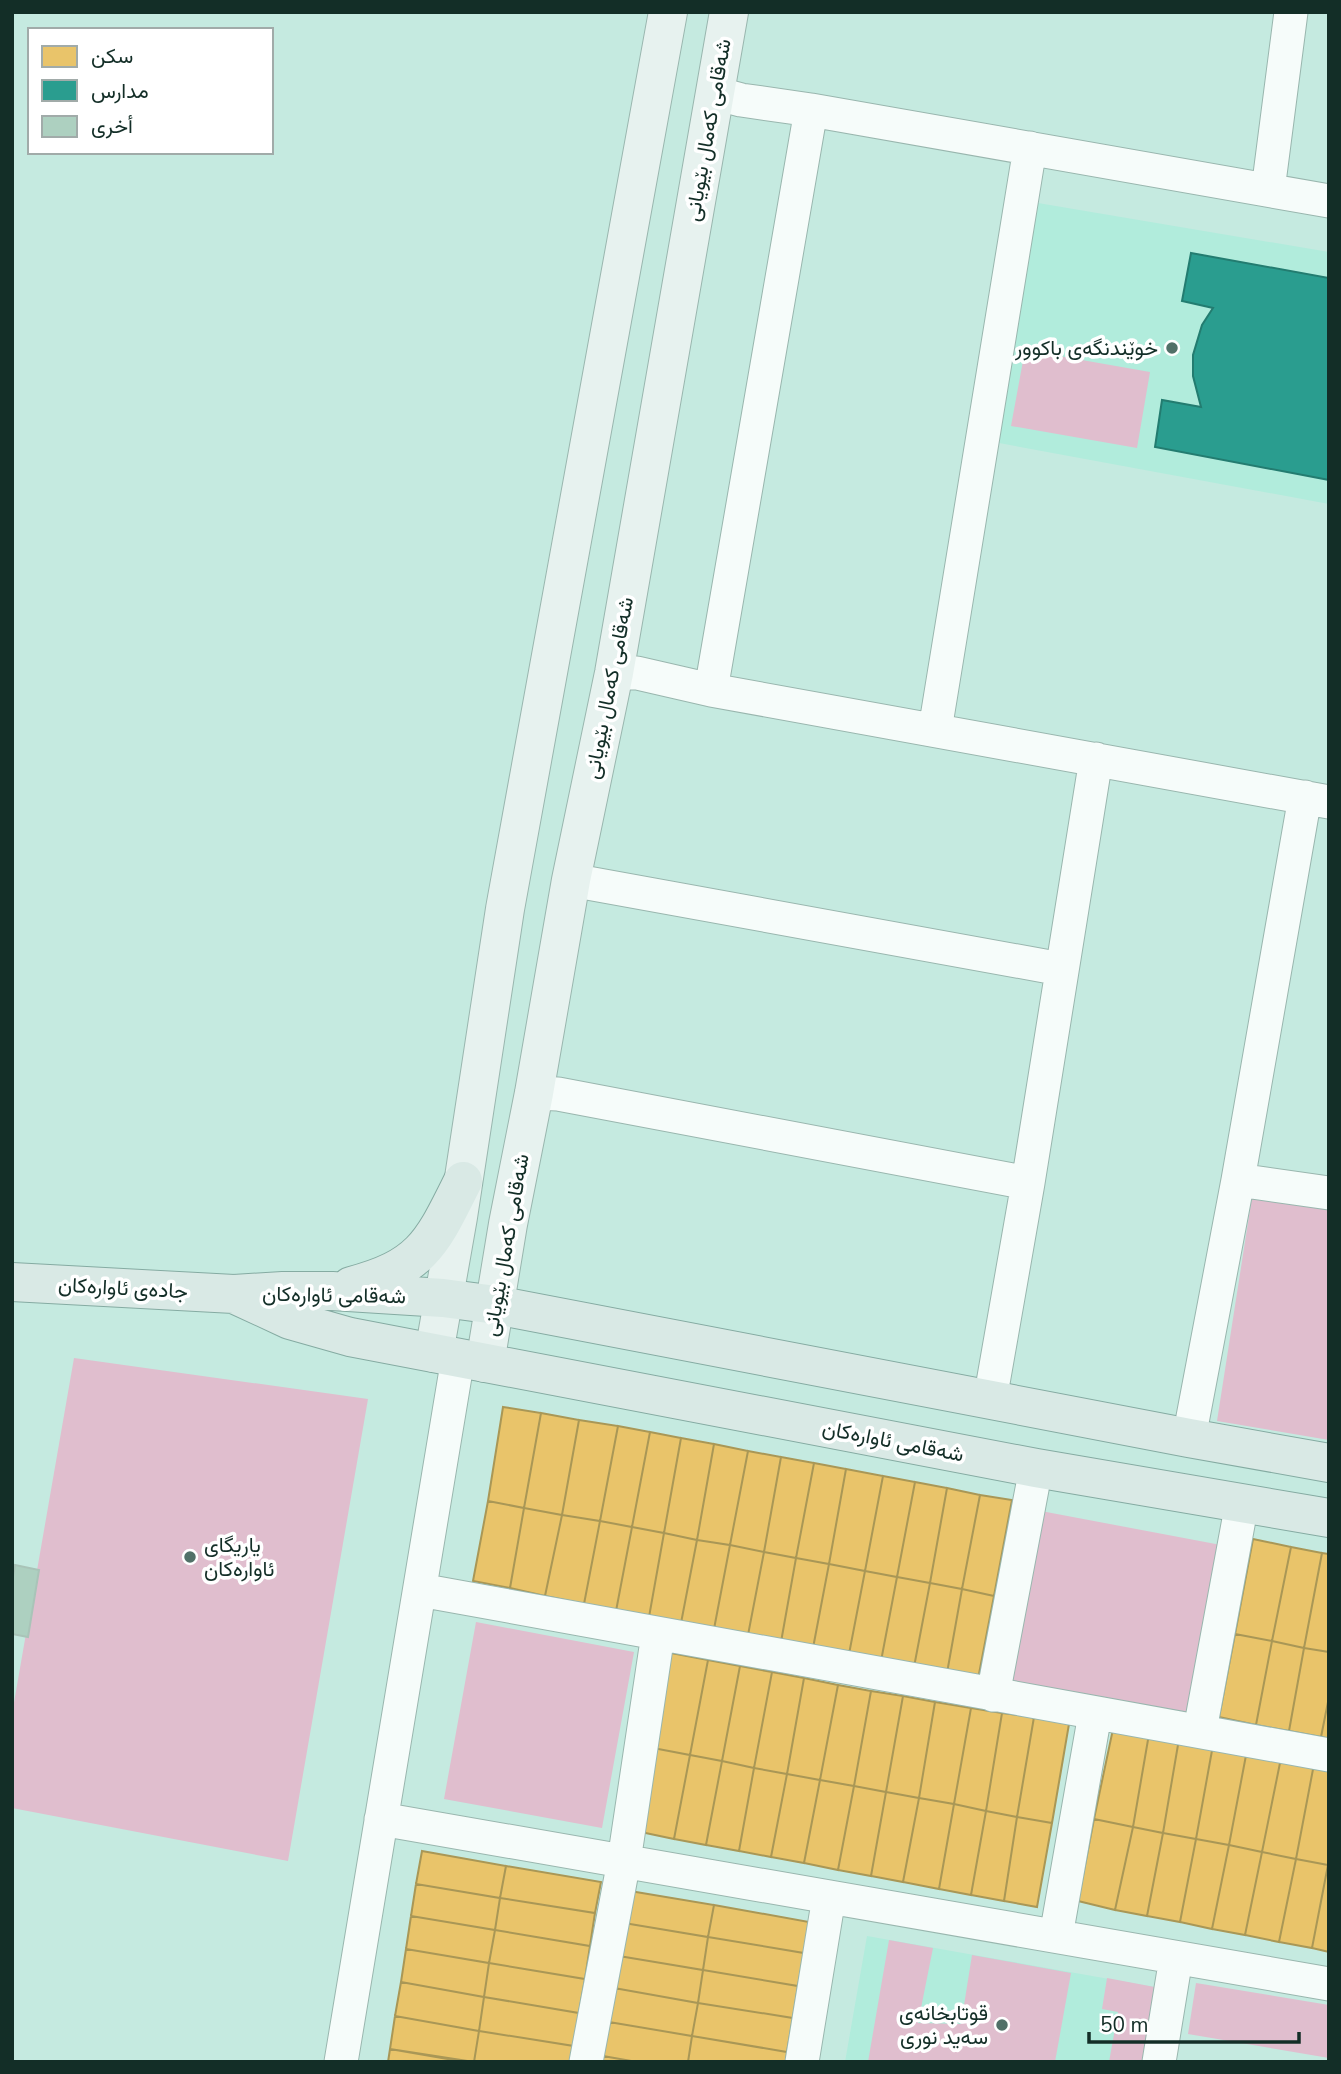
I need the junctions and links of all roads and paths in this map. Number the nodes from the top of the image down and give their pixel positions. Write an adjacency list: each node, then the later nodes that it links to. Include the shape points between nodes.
1 (668, 12): 20 (main road, via 505,909)
2 (729, 12): 4 (main road, شەقامی کەمال بێویانی)
3 (1291, 12): 7 (street)
4 (715, 93): 5 (street); 9 (main road, شەقامی کەمال بێویانی)
5 (811, 110): 6 (street); 10 (street)
6 (1030, 148): 7 (street); 11 (street)
7 (1268, 190): 8 (street)
8 (1329, 201)
9 (614, 673): 10 (street, via 637,673); 14 (main road, شەقامی کەمال بێویانی)
10 (712, 690): 11 (street)
11 (935, 730): 12 (street)
12 (1096, 759): 13 (street); 15 (street)
13 (1317, 799): 17 (street)
14 (571, 880): 15 (street); 16 (main road, شەقامی کەمال بێویانی)
15 (1061, 969): 18 (street)
16 (534, 1093): 18 (street); 21 (main road, شەقامی کەمال بێویانی)
17 (1238, 1180): 19 (street); 29 (street)
18 (1028, 1183): 28 (street)
19 (1329, 1193)
20 (461, 1199): 21 (main road); 23 (main road, via 414,1259 389,1274); 25 (main road)
21 (508, 1224): 26 (main road, شەقامی کەمال بێویانی)
22 (12, 1282): 24 (main road, جادەی ئاوارەکان)
23 (332, 1291): 24 (main road, شەقامی ئاوارەکان); 25 (main road, شەقامی ئاوارەکان)
24 (234, 1294): 27 (main road, شەقامی ئاوارەکان, via 320,1329)
25 (443, 1298): 26 (main road, شەقامی ئاوارەکان); 27 (main road)
26 (496, 1305): 27 (main road, شەقامی کەمال بێویانی); 28 (main road, شەقامی ئاوارەکان)
27 (459, 1358): 31 (main road, شەقامی ئاوارەکان); 34 (street)
28 (990, 1400): 29 (main road, شەقامی ئاوارەکان)
29 (1189, 1438): 30 (main road, شەقامی ئاوارەکان)
30 (1329, 1463)
31 (1036, 1468): 32 (main road, شەقامی ئاوارەکان); 36 (street)
32 (1242, 1503): 33 (main road, شەقامی ئاوارەکان); 38 (street)
33 (1329, 1518)
34 (420, 1590): 35 (street); 40 (street)
35 (658, 1634): 36 (street); 41 (street)
36 (993, 1695): 37 (street)
37 (1095, 1714): 38 (street); 43 (street)
38 (1200, 1730): 39 (street)
39 (1329, 1755)
40 (381, 1819): 41 (street); 46 (street)
41 (624, 1861): 42 (street); 47 (street)
42 (829, 1897): 43 (street); 48 (street)
43 (1056, 1936): 44 (street)
44 (1176, 1958): 45 (street); 49 (street)
45 (1329, 1984)
46 (341, 2062)
47 (586, 2062)
48 (802, 2062)
49 (1159, 2062)

